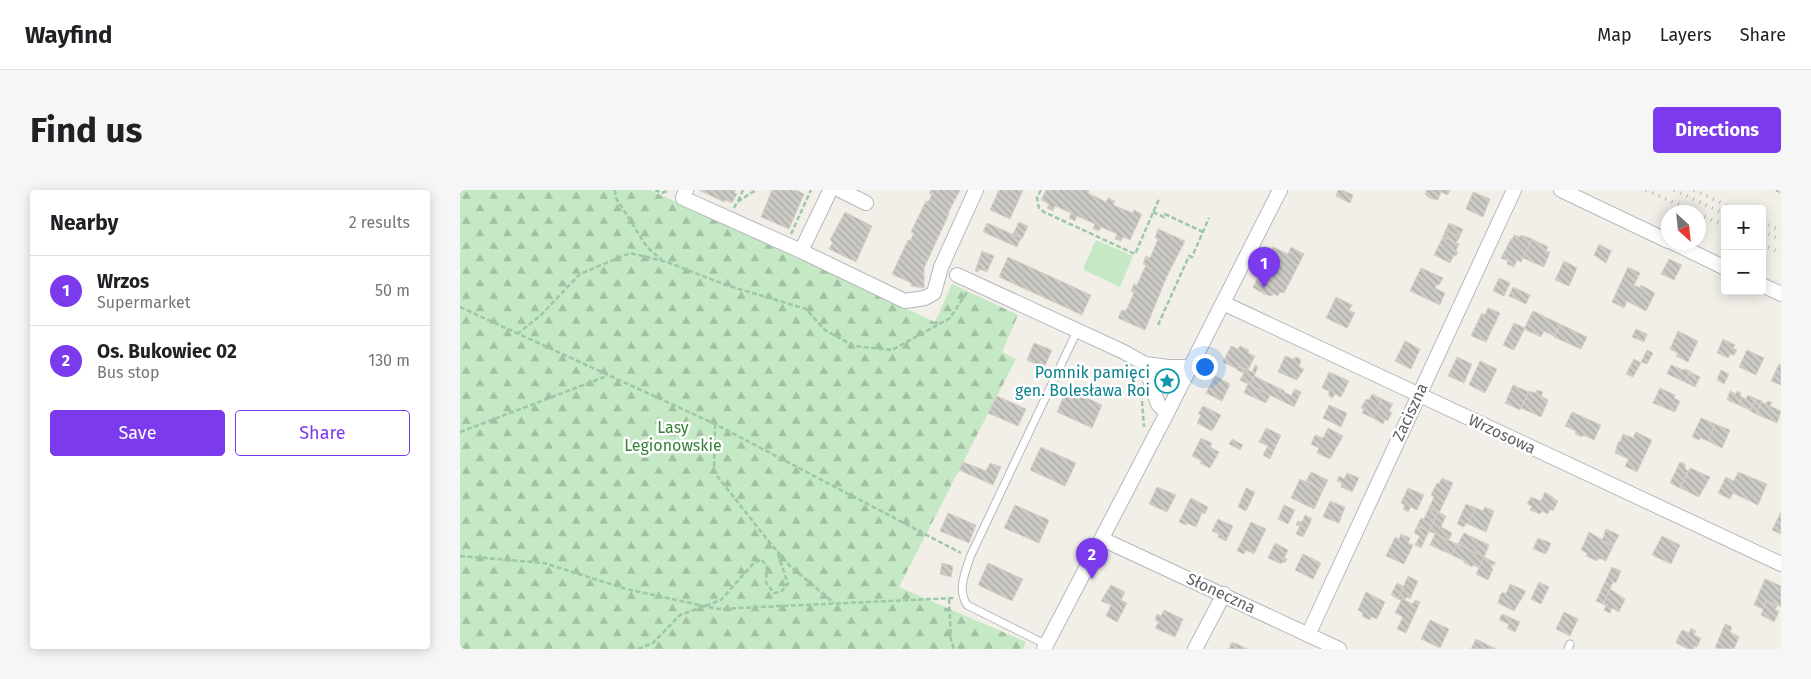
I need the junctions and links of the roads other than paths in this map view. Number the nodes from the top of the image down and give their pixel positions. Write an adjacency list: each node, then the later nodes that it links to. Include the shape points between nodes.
1 (686, 190): 10 (street, via 683,198)
2 (976, 190): 10 (street, via 941,266 934,293 924,298 906,301)
3 (1280, 190): 15 (street)
4 (1514, 190): 19 (street, Zaciszna)
5 (1561, 190): 8 (street)
6 (832, 191): 7 (street); 10 (street)
7 (866, 203)
8 (1661, 238)
9 (1688, 250): 11 (street)
10 (801, 251)
11 (1721, 266)
12 (957, 275): 16 (street)
13 (1766, 287): 14 (street)
14 (1781, 294)
15 (1223, 303): 18 (street); 19 (street, Wrzosowa)
16 (1077, 331): 17 (street); 25 (lane, via 970,558 961,587 967,605)
17 (1145, 364): 18 (street); 20 (street, via 1158,404)
18 (1190, 367): 20 (street)
19 (1418, 395): 22 (street, Wrzosowa); 24 (street, Zaciszna)
20 (1167, 412): 21 (street)
21 (1102, 539): 23 (street, Słoneczna); 25 (street)
22 (1781, 564)
23 (1224, 594): 24 (street, Słoneczna); 26 (street)
24 (1308, 635): 27 (street, Słoneczna)
25 (1045, 647)
26 (1194, 649)
27 (1339, 649)

